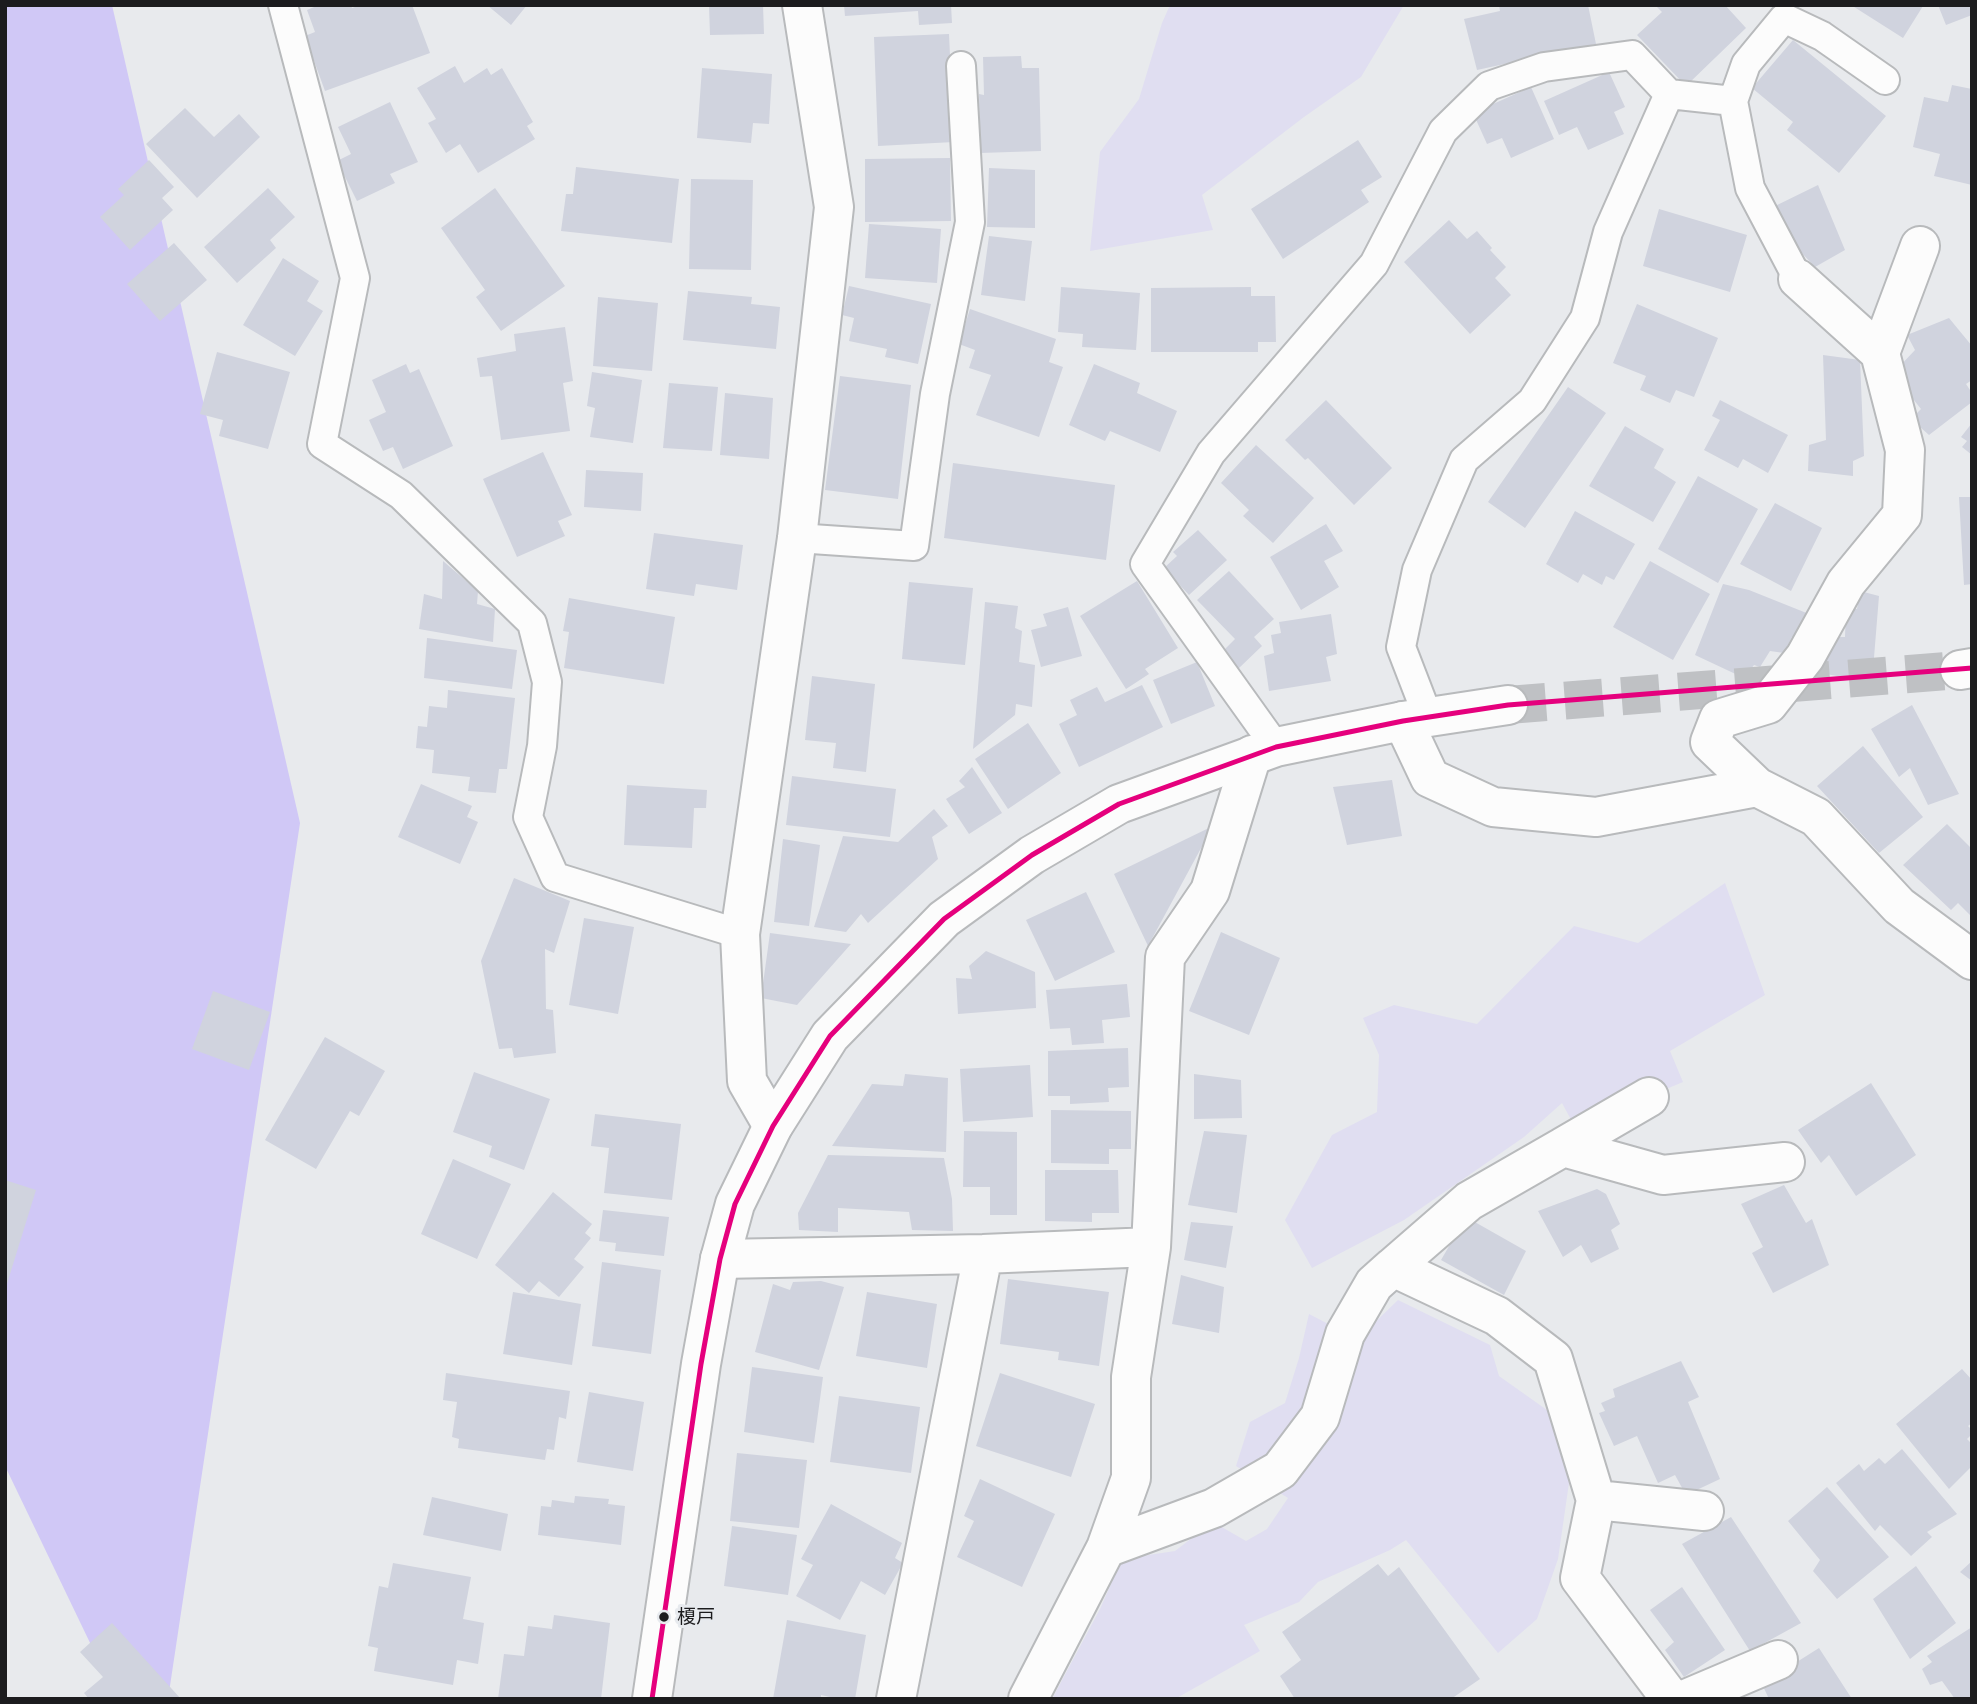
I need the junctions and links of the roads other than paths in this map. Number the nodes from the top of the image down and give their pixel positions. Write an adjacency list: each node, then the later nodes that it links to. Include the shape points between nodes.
1 (283, 5): 15 (lane, via 355,278 322,444 401,495 532,624 547,682 528,817 555,877)
2 (803, 5): 10 (street, via 834,206)
3 (961, 66): 10 (lane, via 970,222 935,394 914,546)
4 (1885, 80): 6 (lane, via 1822,36 1784,18 1746,64)
5 (1669, 94): 6 (lane); 12 (lane, via 1608,232 1585,318 1532,401 1464,460 1417,570 1401,647); 13 (lane, via 1632,55 1544,67 1489,86 1443,131 1374,264 1211,453 1145,564)
6 (1732, 101): 8 (lane, via 1750,188)
7 (1920, 246): 9 (street)
8 (1798, 279): 9 (street)
9 (1880, 353): 14 (street, via 1905,450 1902,515 1846,583 1805,657 1768,704 1719,719 1710,742)
10 (797, 538): 15 (street)
11 (1508, 705): 12 (street)
12 (1416, 719): 13 (street); 14 (street, via 1430,778 1493,807 1597,817)
13 (1264, 751): 18 (street, via 1119,804 1032,855 944,919 830,1036); 21 (street, via 1210,891 1165,957)
14 (1757, 787): 16 (street, via 1816,817 1899,906)
15 (740, 934): 18 (street, via 747,1081)
16 (1972, 960)
17 (1649, 1097): 19 (street)
18 (773, 1126): 23 (street, via 735,1205)
19 (1563, 1147): 20 (street, via 1663,1175); 24 (street, via 1469,1201)
20 (1785, 1162)
21 (1152, 1247): 22 (street); 27 (street, via 1131,1377 1131,1478)
22 (983, 1254): 23 (street); 30 (street)
23 (720, 1259): 29 (street)
24 (1393, 1267): 25 (street, via 1497,1316 1553,1359); 27 (street, via 1374,1284 1345,1335 1320,1417 1280,1470 1214,1508)
25 (1596, 1500): 26 (street); 32 (street, via 1580,1578)
26 (1704, 1511)
27 (1106, 1548): 31 (street)
28 (1778, 1660): 33 (street)
29 (652, 1699)
30 (896, 1699)
31 (1027, 1699)
32 (1671, 1699)
33 (1686, 1699)

